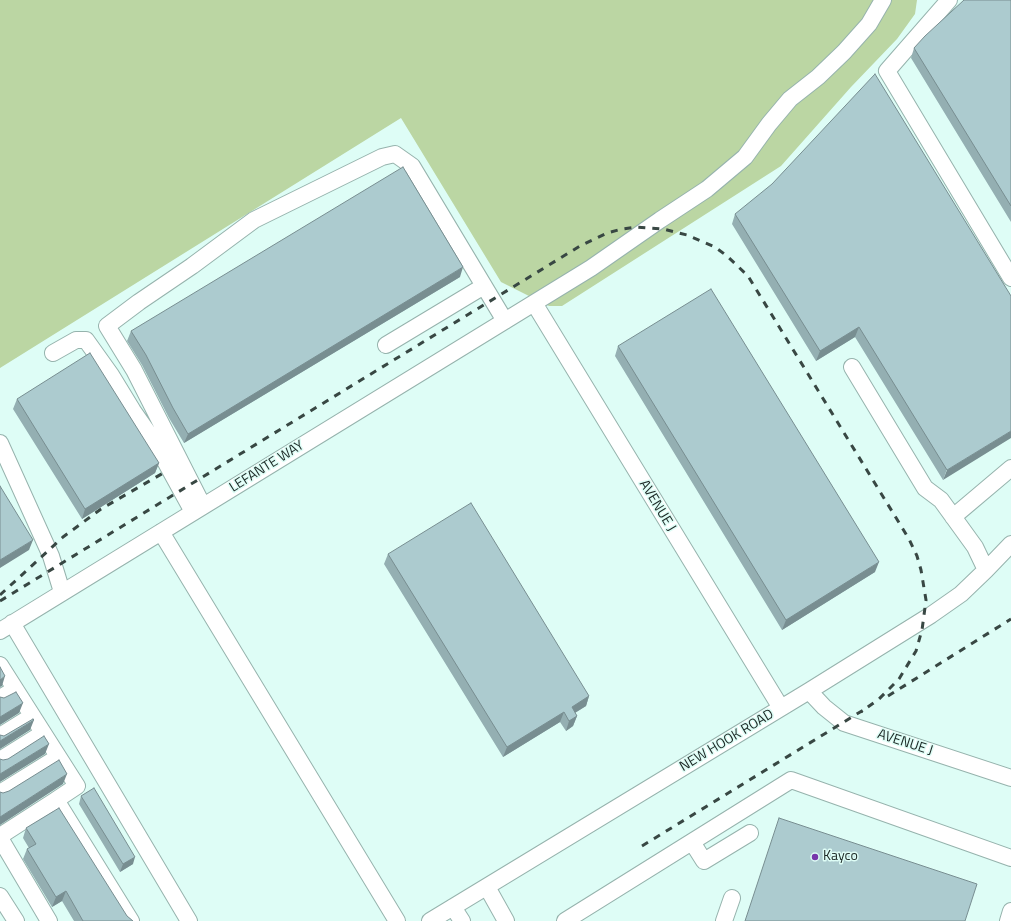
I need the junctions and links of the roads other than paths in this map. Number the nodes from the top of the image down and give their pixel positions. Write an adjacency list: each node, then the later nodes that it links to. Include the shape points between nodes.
1 (883, 0): 5 (street, LEFANTE WAY, via 869,24 818,77 790,99 745,157 707,189 591,268)
2 (948, 0): 3 (street, via 888,71)
3 (1011, 278)
4 (484, 286): 6 (street); 7 (street); 12 (street, via 412,166 395,154 382,157 254,220 112,322 107,326 134,370)
5 (534, 303): 6 (street, LEFANTE WAY); 23 (street, AVENUE J)
6 (505, 321): 12 (street, LEFANTE WAY)
7 (386, 345)
8 (53, 353): 12 (street, via 76,340 86,340)
9 (852, 367): 13 (street, via 925,488 941,500)
10 (0, 443): 17 (street, via 49,550)
11 (1011, 468): 13 (street)
12 (198, 509): 14 (street, LEFANTE WAY)
13 (953, 517): 16 (street, via 976,547)
14 (161, 532): 17 (street, LEFANTE WAY); 45 (street)
15 (1011, 544): 16 (street, NEW HOOK ROAD)
16 (986, 570): 21 (street, NEW HOOK ROAD, via 961,594)
17 (62, 592): 18 (street, LEFANTE WAY)
18 (6, 627): 44 (street)
19 (0, 665): 20 (street)
20 (16, 689): 22 (street); 24 (street)
21 (809, 691): 23 (street, NEW HOOK ROAD); 29 (street, AVENUE J, via 844,723)
22 (0, 698)
23 (781, 708): 36 (street, NEW HOOK ROAD)
24 (32, 716): 25 (street); 26 (street)
25 (43, 733): 27 (street); 28 (street)
26 (0, 736)
27 (58, 757): 30 (street); 31 (street, via 76,786)
28 (0, 760)
29 (1011, 778)
30 (0, 793)
31 (56, 800): 33 (street); 43 (street)
32 (750, 833): 34 (street, via 704,861)
33 (0, 837): 42 (street)
34 (692, 842): 35 (street, via 791,780); 49 (street)
35 (1011, 858)
36 (487, 886): 39 (street, NEW HOOK ROAD); 48 (street)
37 (0, 896): 41 (street)
38 (732, 898): 50 (street)
39 (453, 907): 46 (street, NEW HOOK ROAD); 47 (street)
40 (1011, 911): 51 (street)
41 (16, 921)
42 (49, 921)
43 (131, 921)
44 (189, 921)
45 (397, 921)
46 (430, 921)
47 (462, 921)
48 (506, 921)
49 (565, 921)
50 (724, 921)
51 (1008, 921)

